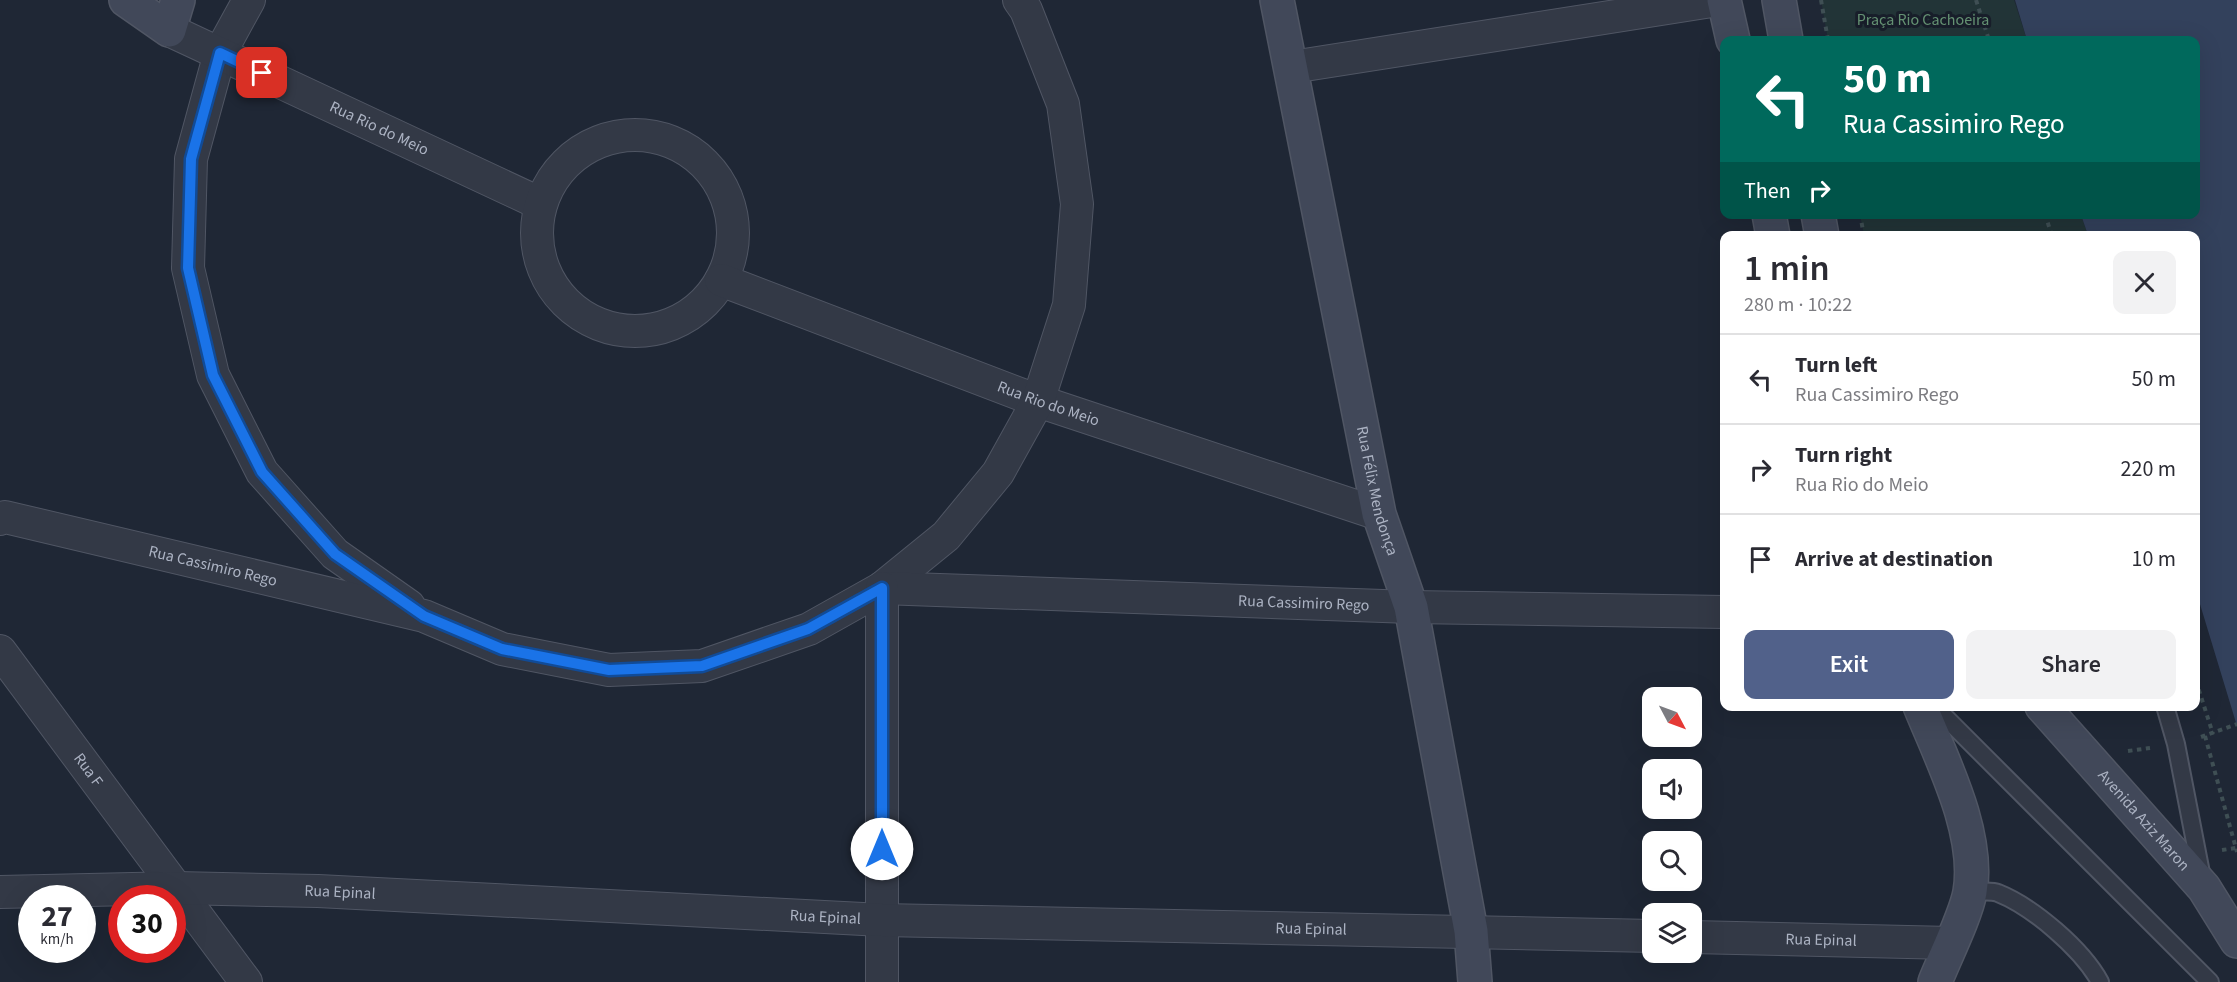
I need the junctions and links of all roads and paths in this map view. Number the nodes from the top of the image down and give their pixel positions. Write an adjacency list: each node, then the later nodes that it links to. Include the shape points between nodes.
1 (126, 0): 10 (main road)
2 (249, 0): 15 (street, Rua Cassimiro Rego)
3 (1019, 0): 19 (street, Rua Cassimiro Rego, via 1063,104 1077,204 1069,304)
4 (1277, 0): 16 (main road, Rua Félix Mendonça)
5 (1718, 0): 16 (street)
6 (1724, 0): 11 (main road)
7 (1779, 0): 12 (main road)
8 (1821, 0): 13 (path)
9 (1976, 0): 14 (path)
10 (174, 15): 15 (street, Rua Rio do Meio)
11 (1732, 36)
12 (1785, 36)
13 (1827, 36)
14 (1988, 36)
15 (220, 53): 17 (street, Rua Rio do Meio); 25 (street, Rua Cassimiro Rego, via 191,159 188,268 213,375 262,472 335,554)
16 (1292, 67): 20 (main road, Rua Félix Mendonça)
17 (541, 204): 18 (street, via 536,240 546,275 566,304 596,324 631,332 666,326 698,309); 18 (street, via 556,175 579,152 609,138 642,135 674,143 701,160 721,186 732,217 732,249)
18 (721, 280): 19 (street, Rua Rio do Meio)
19 (1038, 401): 20 (street, Rua Rio do Meio); 22 (street, Rua Cassimiro Rego, via 998,473 946,536)
20 (1379, 514): 23 (main road, Rua Félix Mendonça)
21 (0, 519): 25 (street, Rua Cassimiro Rego, via 5,517)
22 (882, 588): 23 (street, Rua Cassimiro Rego); 25 (street, Rua Cassimiro Rego, via 808,629 702,666 609,670 502,649); 45 (street)
23 (1411, 607): 24 (street, Rua Cassimiro Rego); 46 (main road, Rua Félix Mendonça)
24 (1720, 612)
25 (424, 616)
26 (0, 651): 38 (street, Rua F)
27 (2200, 693): 33 (path)
28 (1922, 711): 43 (main road, via 1970,840)
29 (1939, 711): 56 (lane)
30 (2046, 711): 40 (main road, Avenida Aziz Maron)
31 (2166, 711): 35 (lane)
32 (2237, 724): 33 (path)
33 (2213, 734): 34 (path)
34 (2205, 736): 35 (path); 37 (path)
35 (2176, 744): 36 (path); 40 (lane)
36 (2123, 752)
37 (2237, 852)
38 (175, 885)
39 (186, 888): 45 (street, Rua Epinal, via 318,891)
40 (2204, 888): 49 (main road, Avenida Aziz Maron)
41 (108, 890): 42 (street, Rua Epinal)
42 (0, 892)
43 (1970, 892): 50 (main road); 55 (lane, via 1996,892 2030,911 2067,942)
44 (186, 900): 51 (street, Rua F)
45 (882, 920): 46 (street, Rua Epinal); 52 (street)
46 (1471, 931): 47 (street, Rua Epinal); 53 (main road, Rua Félix Mendonça)
47 (1642, 936)
48 (1702, 937): 50 (street, Rua Epinal)
49 (2237, 941)
50 (1951, 943): 54 (main road)
51 (246, 982)
52 (882, 982)
53 (1475, 982)
54 (1935, 982)
55 (2100, 982)
56 (2210, 982)

